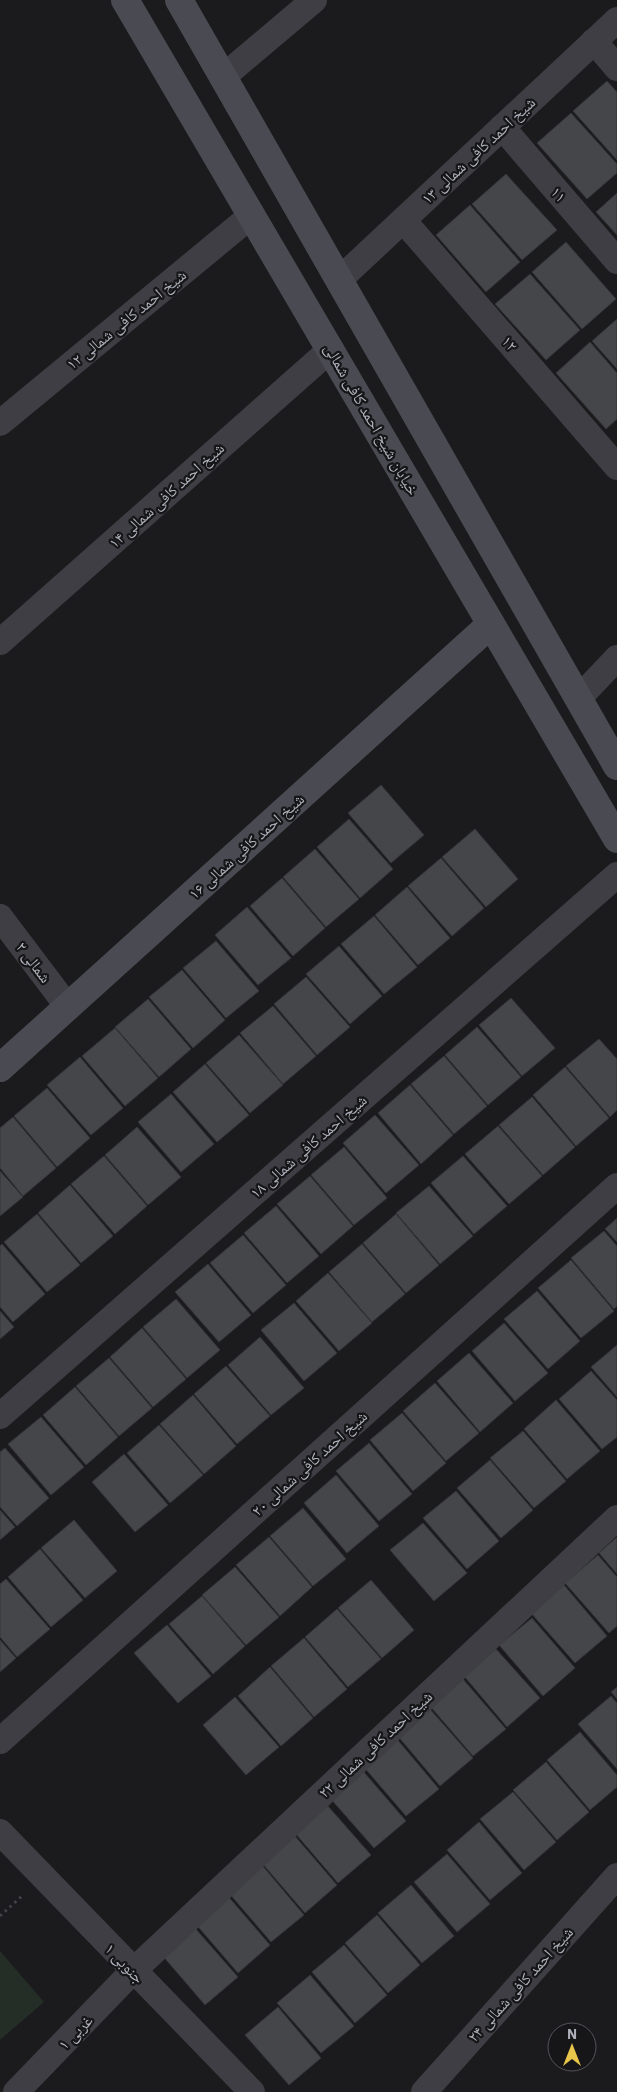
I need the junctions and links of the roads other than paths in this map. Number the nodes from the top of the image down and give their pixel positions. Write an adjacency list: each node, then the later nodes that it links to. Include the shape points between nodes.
1 (125, 0): 9 (street, خیابان شیخ احمد کافی شمالی)
2 (179, 0): 7 (street)
3 (314, 0): 7 (street)
4 (617, 20): 5 (street, شیخ احمد کافی شمالی ۱۳)
5 (594, 41): 6 (street); 8 (street, شیخ احمد کافی شمالی ۱۳)
6 (617, 68)
7 (223, 76): 12 (street)
8 (502, 127): 10 (street, شیخ احمد کافی شمالی ۱۳); 11 (street, ۱۱)
9 (252, 215): 13 (street, خیابان شیخ احمد کافی شمالی); 14 (street, شیخ احمد کافی شمالی ۱۲)
10 (403, 220): 12 (street, شیخ احمد کافی شمالی ۱۳); 15 (street, ۱۲)
11 (617, 261)
12 (340, 280): 19 (street)
13 (331, 349): 16 (street, خیابان شیخ احمد کافی شمالی); 17 (street, شیخ احمد کافی شمالی ۱۴)
14 (0, 422)
15 (617, 467)
16 (491, 624): 21 (street, خیابان شیخ احمد کافی شمالی); 24 (street, شیخ احمد کافی شمالی ۱۶)
17 (0, 642)
18 (617, 658): 19 (street)
19 (578, 699): 20 (street)
20 (617, 766)
21 (617, 839)
22 (617, 876): 27 (street, شیخ احمد کافی شمالی ۱۸)
23 (0, 917): 24 (street, ۲ شمالی)
24 (68, 1007): 25 (street, شیخ احمد کافی شمالی ۱۶)
25 (0, 1068)
26 (617, 1186): 29 (street, شیخ احمد کافی شمالی ۲۰)
27 (0, 1416)
28 (617, 1518): 32 (street, شیخ احمد کافی شمالی ۲۲)
29 (0, 1741)
30 (0, 1832): 32 (street, جنوبی ۱)
31 (617, 1876): 35 (street, شیخ احمد کافی شمالی ۲۴)
32 (134, 1971): 33 (street, غربی ۱); 34 (street, جنوبی ۱)
33 (16, 2092)
34 (252, 2092)
35 (424, 2092)

